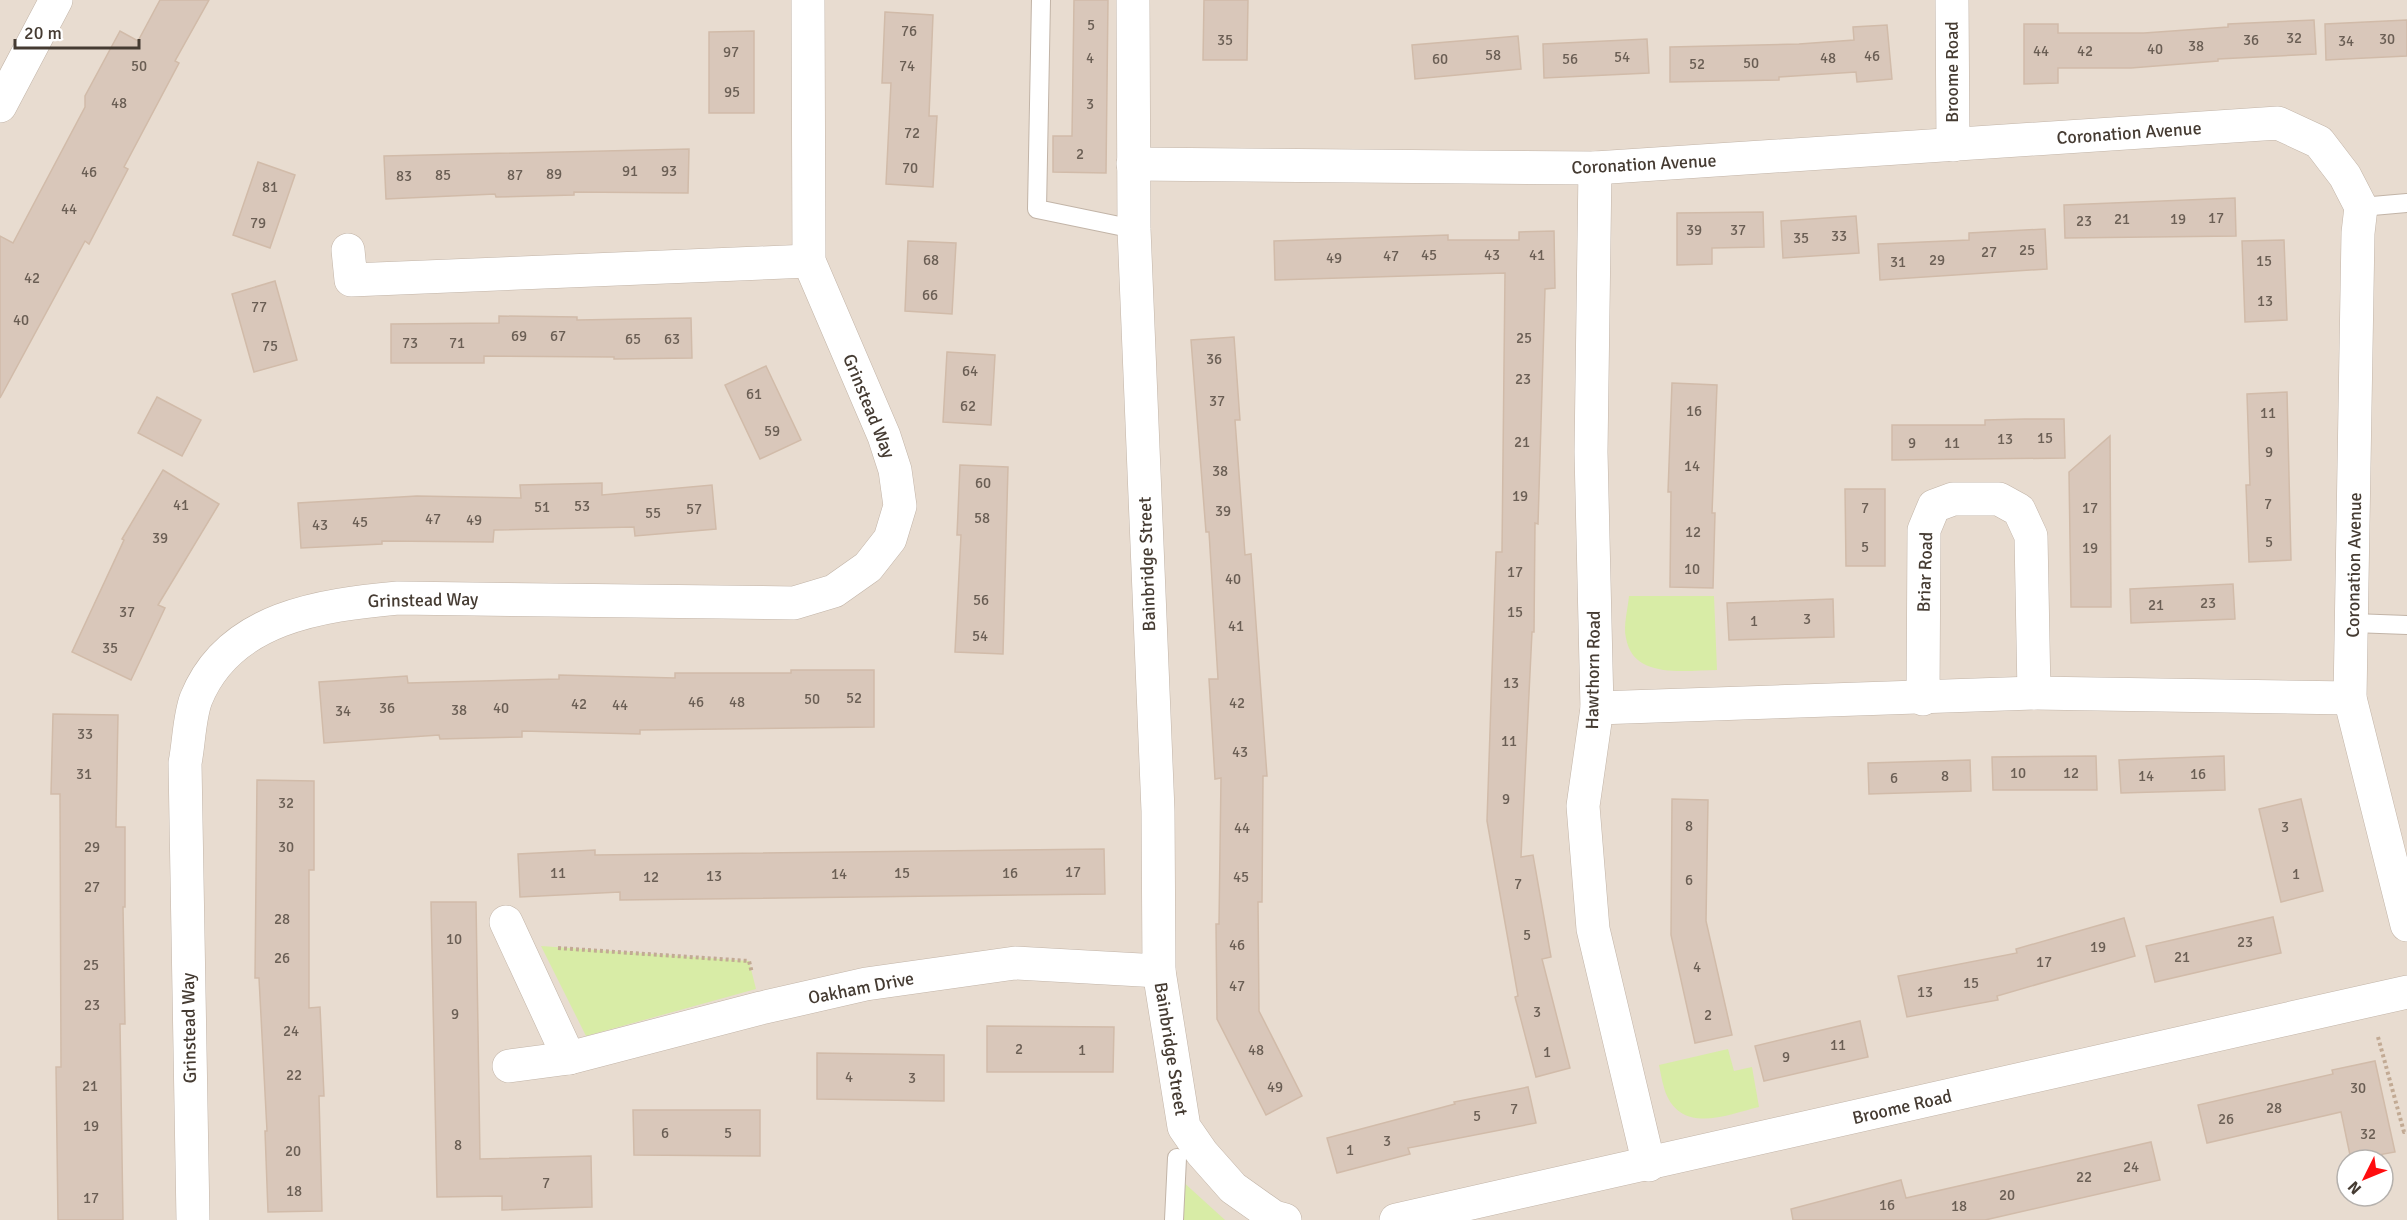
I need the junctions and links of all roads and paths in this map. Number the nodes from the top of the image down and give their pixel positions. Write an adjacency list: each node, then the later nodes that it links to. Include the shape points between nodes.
1 (56, 0): 6 (street)
2 (808, 0): 14 (street, Grinstead Way)
3 (1041, 0): 12 (lane, via 1036,209)
4 (1133, 0): 8 (street, Bainbridge Street)
5 (1952, 0): 7 (street, Broome Road)
6 (0, 106)
7 (1953, 145): 9 (street, Coronation Avenue); 11 (street, Coronation Avenue, via 2278,123 2319,142 2345,176)
8 (1133, 164): 9 (street, Coronation Avenue); 12 (street, Bainbridge Street)
9 (1595, 168): 20 (street, Hawthorn Road, via 1591,452)
10 (2407, 203): 11 (lane)
11 (2361, 207): 15 (street, Coronation Avenue)
12 (1134, 229): 23 (street, Bainbridge Street, via 1158,811)
13 (348, 250): 14 (street, via 351,280)
14 (809, 261): 33 (street, Grinstead Way, via 884,436 895,470 900,506 890,539 868,567 834,591 794,603 398,598 348,602 296,613 267,626 248,635 216,663 196,700 185,763)
15 (2353, 623): 16 (lane); 18 (street, Coronation Avenue)
16 (2407, 625)
17 (2034, 693): 18 (street); 19 (street); 19 (street, Briar Road, via 2031,536 2019,510 1999,499 1953,499 1934,506 1924,530)
18 (2350, 698): 21 (street, Coronation Avenue)
19 (1923, 699): 20 (street)
20 (1597, 708): 31 (street, Hawthorn Road, via 1583,806 1593,929)
21 (2407, 925)
22 (511, 933): 26 (path, via 749,961); 27 (street)
23 (1159, 971): 26 (street, Oakham Drive, via 1015,963 867,984); 35 (street, Bainbridge Street, via 1184,1127 1233,1188 1274,1217)
24 (2407, 992): 25 (street, Broome Road)
25 (2368, 1001): 29 (path, via 2404,1132); 31 (street, Broome Road)
26 (761, 1008): 27 (street, Oakham Drive)
27 (569, 1058): 28 (street, Oakham Drive)
28 (509, 1066)
29 (2407, 1131)
30 (1177, 1158): 34 (lane)
31 (1649, 1165): 32 (street, Broome Road)
32 (1438, 1216): 36 (street, Broome Road)
33 (193, 1220)
34 (1174, 1220)
35 (1285, 1220)
36 (1396, 1220)

